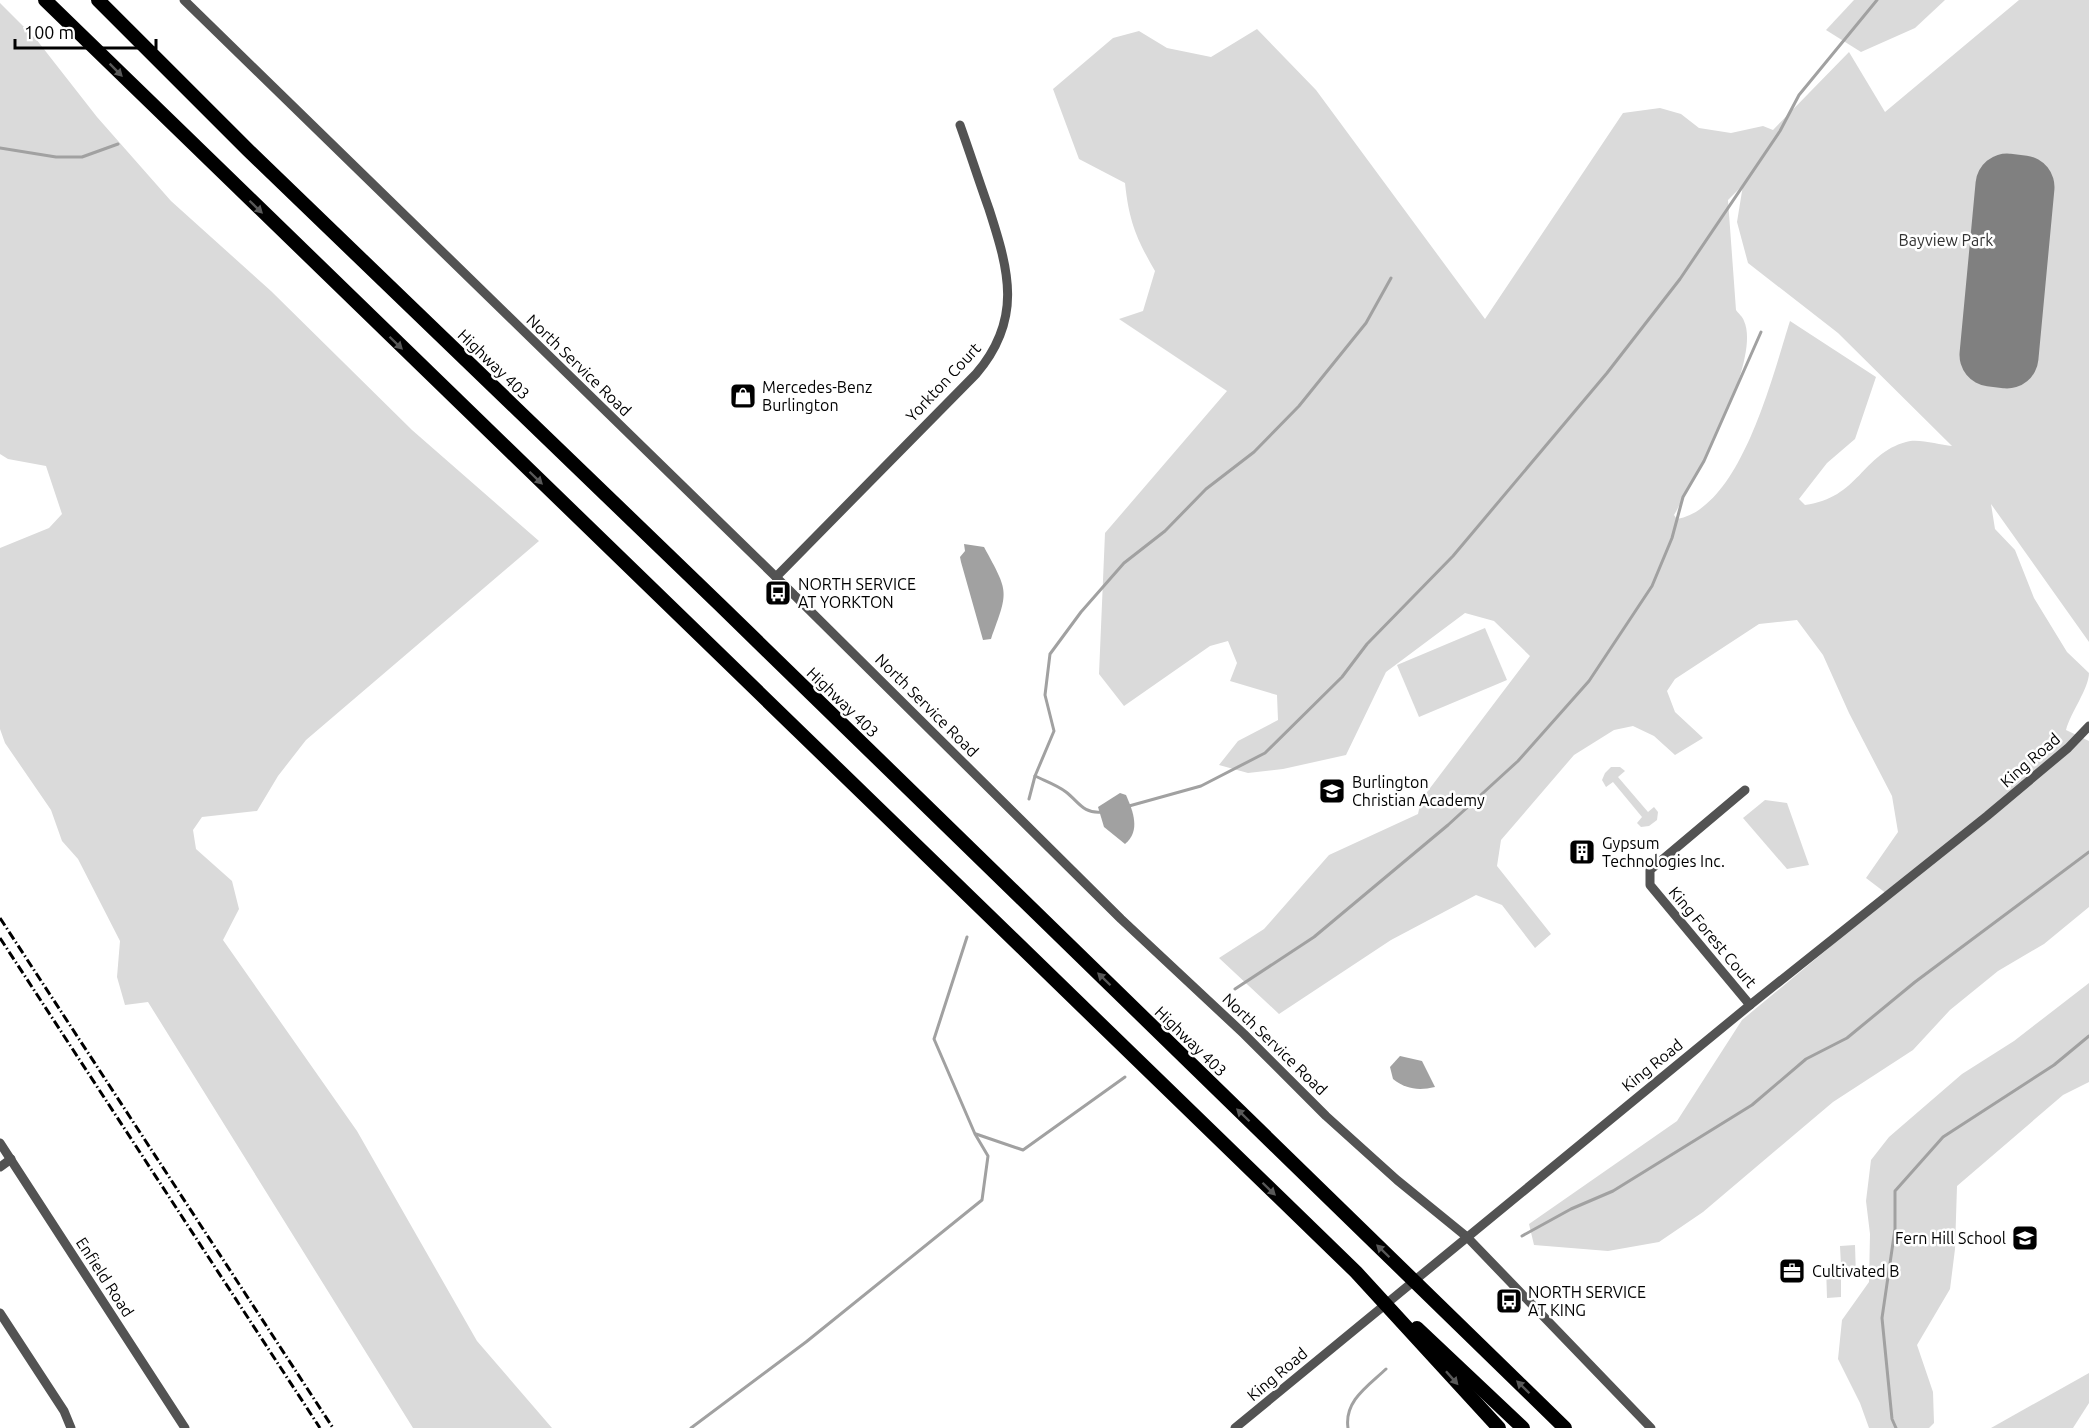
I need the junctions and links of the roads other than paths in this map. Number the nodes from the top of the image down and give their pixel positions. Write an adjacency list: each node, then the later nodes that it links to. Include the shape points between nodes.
1 (45, 0): 13 (highway, one-way to 13)
2 (98, 0): 20 (highway, Highway 403, one-way to 2)
3 (184, 0): 5 (street, North Service Road)
4 (960, 125): 5 (street, Yorkton Court, via 1004,254 1009,286 1001,337 976,374)
5 (776, 577): 12 (street, North Service Road, via 1326,1116)
6 (2089, 726): 8 (street, King Road, via 1987,816)
7 (1745, 790): 8 (street, King Forest Court, via 1650,870 1650,885)
8 (1750, 1005): 12 (street, King Road)
9 (0, 1143): 10 (street, Enfield Road)
10 (10, 1159): 11 (street); 16 (street, Enfield Road)
11 (0, 1167)
12 (1467, 1237): 17 (street, King Road); 21 (street, North Service Road)
13 (1356, 1272): 18 (highway, one-way to 18); 19 (highway)
14 (0, 1313): 15 (street, via 64,1411)
15 (70, 1428)
16 (185, 1428)
17 (1235, 1428)
18 (1498, 1428)
19 (1523, 1428)
20 (1565, 1428)
21 (1651, 1428)

